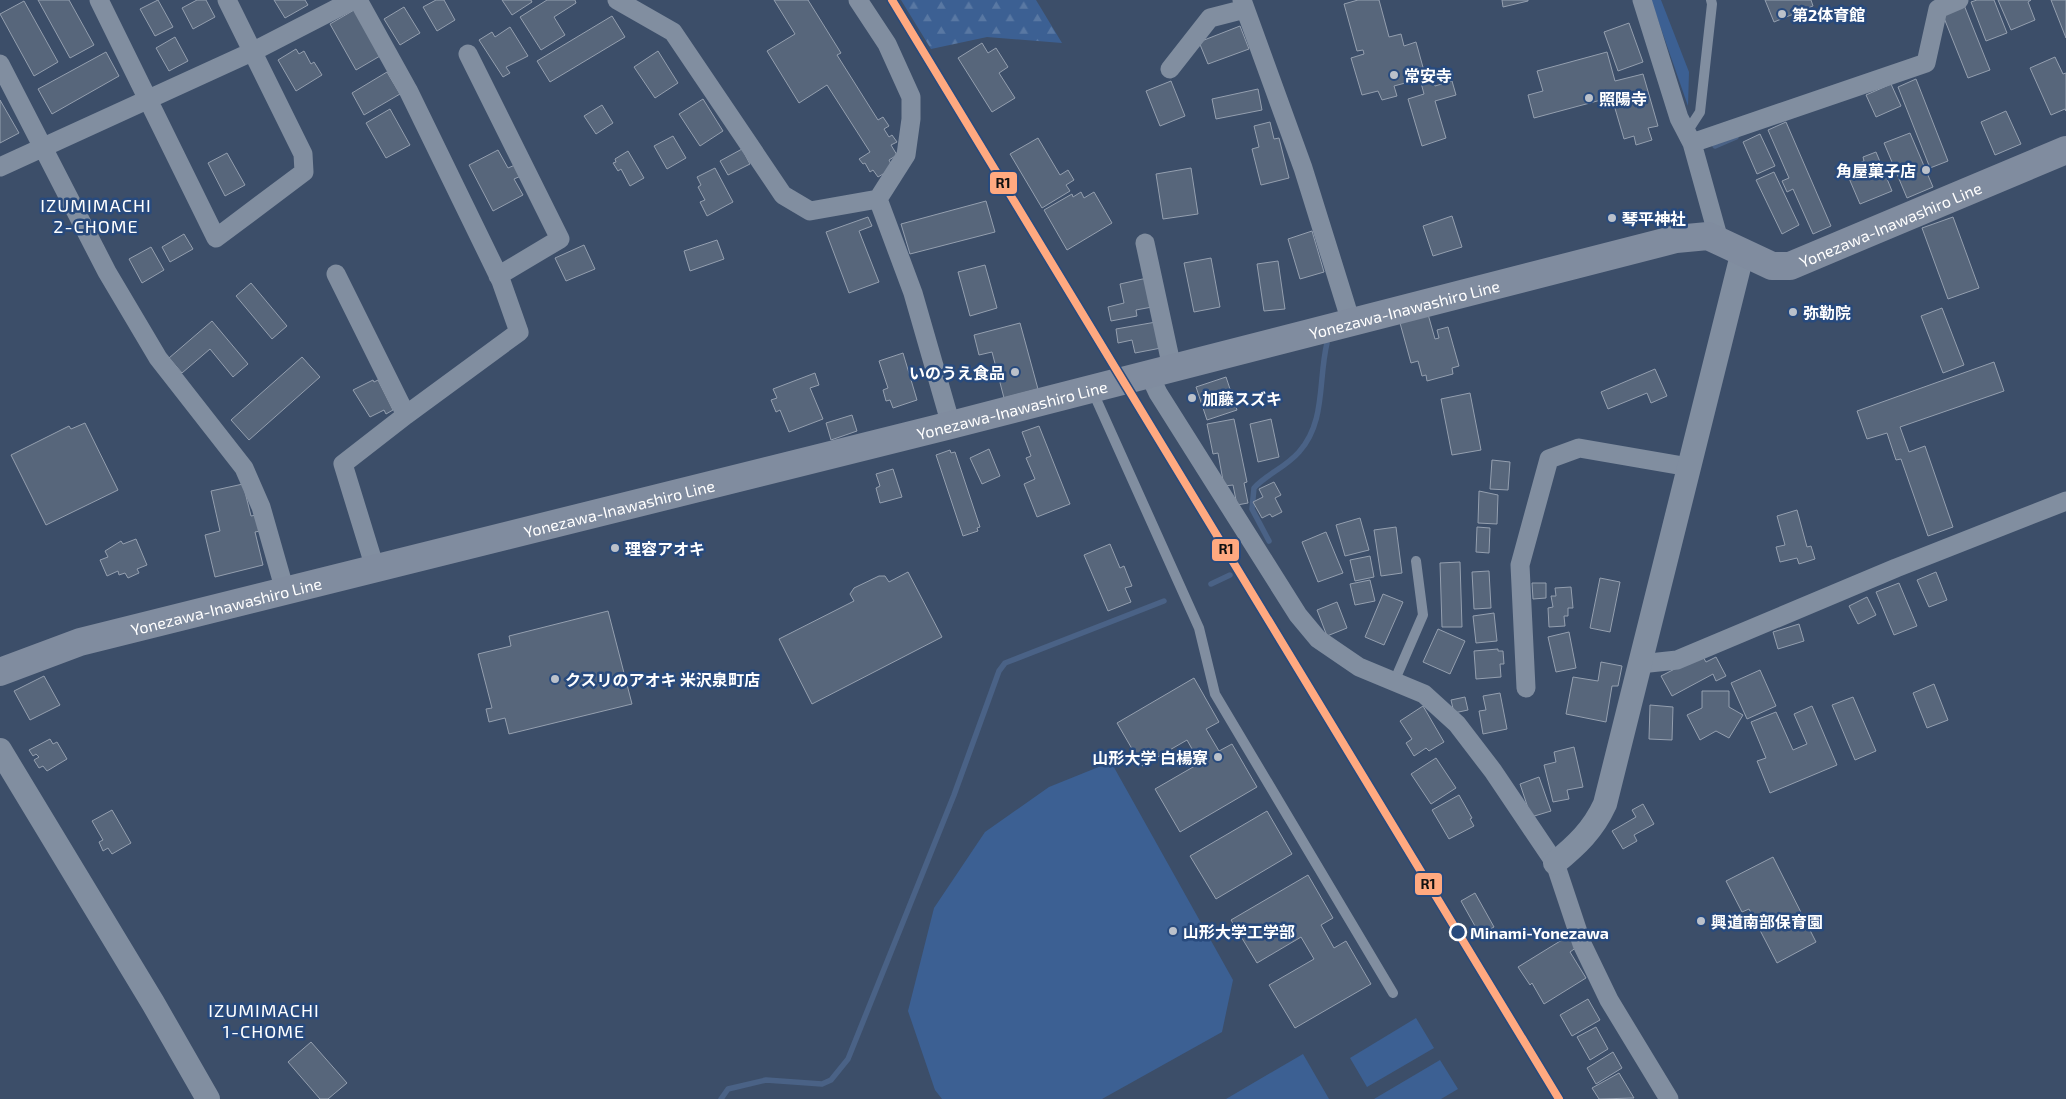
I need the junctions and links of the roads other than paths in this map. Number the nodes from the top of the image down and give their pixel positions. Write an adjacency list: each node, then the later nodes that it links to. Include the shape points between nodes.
1 (99, 0): 15 (street)
2 (227, 0): 11 (street)
3 (353, 0): 11 (street)
4 (358, 0): 25 (street, via 408,90)
5 (617, 0): 20 (street, via 673,32 783,196 810,211)
6 (858, 0): 20 (street, via 887,44 911,96 912,119 906,155)
7 (1642, 0): 16 (street, via 1679,118)
8 (1711, 0): 16 (lane, via 1700,112)
9 (1959, 0): 16 (street, via 1938,9 1926,63)
10 (1244, 4): 14 (street, via 1210,18); 26 (street, via 1303,168)
11 (254, 51): 15 (street); 15 (street, via 303,154 304,172 216,238)
12 (468, 54): 25 (street, via 560,239)
13 (0, 64): 17 (street)
14 (1170, 69)
15 (149, 100): 17 (street)
16 (1689, 138): 21 (street)
17 (43, 146): 19 (street); 35 (street, via 107,272 158,358 244,468 261,507)
18 (2066, 150): 23 (main road, Yonezawa-Inawashiro Line, via 1790,266 1772,266)
19 (0, 167)
20 (878, 199): 30 (street, via 913,293)
21 (1719, 240): 23 (main road, Yonezawa-Inawashiro Line); 26 (main road, Yonezawa-Inawashiro Line, via 1695,236 1676,239)
22 (1145, 243): 27 (street)
23 (1743, 252): 31 (street)
24 (336, 274): 29 (street)
25 (498, 276): 29 (street, via 518,332)
26 (1351, 322): 27 (main road, Yonezawa-Inawashiro Line)
27 (1161, 371): 28 (main road, Yonezawa-Inawashiro Line); 38 (street, via 1158,393 1298,615 1318,639 1338,654 1358,667)
28 (1092, 389): 30 (main road, Yonezawa-Inawashiro Line); 42 (lane, via 1199,628 1215,694)
29 (406, 415): 34 (street, via 344,464)
30 (952, 425): 34 (main road, Yonezawa-Inawashiro Line)
31 (1689, 467): 36 (street); 39 (street, via 1579,448 1549,458 1520,564)
32 (2066, 501): 36 (street, via 1677,660)
33 (1416, 560): 38 (lane, via 1423,615)
34 (375, 568): 35 (main road, Yonezawa-Inawashiro Line)
35 (285, 591): 37 (main road, Yonezawa-Inawashiro Line, via 80,642)
36 (1640, 664): 41 (street, via 1605,804 1581,842)
37 (0, 672)
38 (1394, 682): 41 (street, via 1424,694 1457,724)
39 (1526, 688)
40 (0, 750): 43 (street)
41 (1555, 863): 44 (street, via 1582,944 1605,992)
42 (1393, 993)
43 (208, 1099)
44 (1669, 1099)

